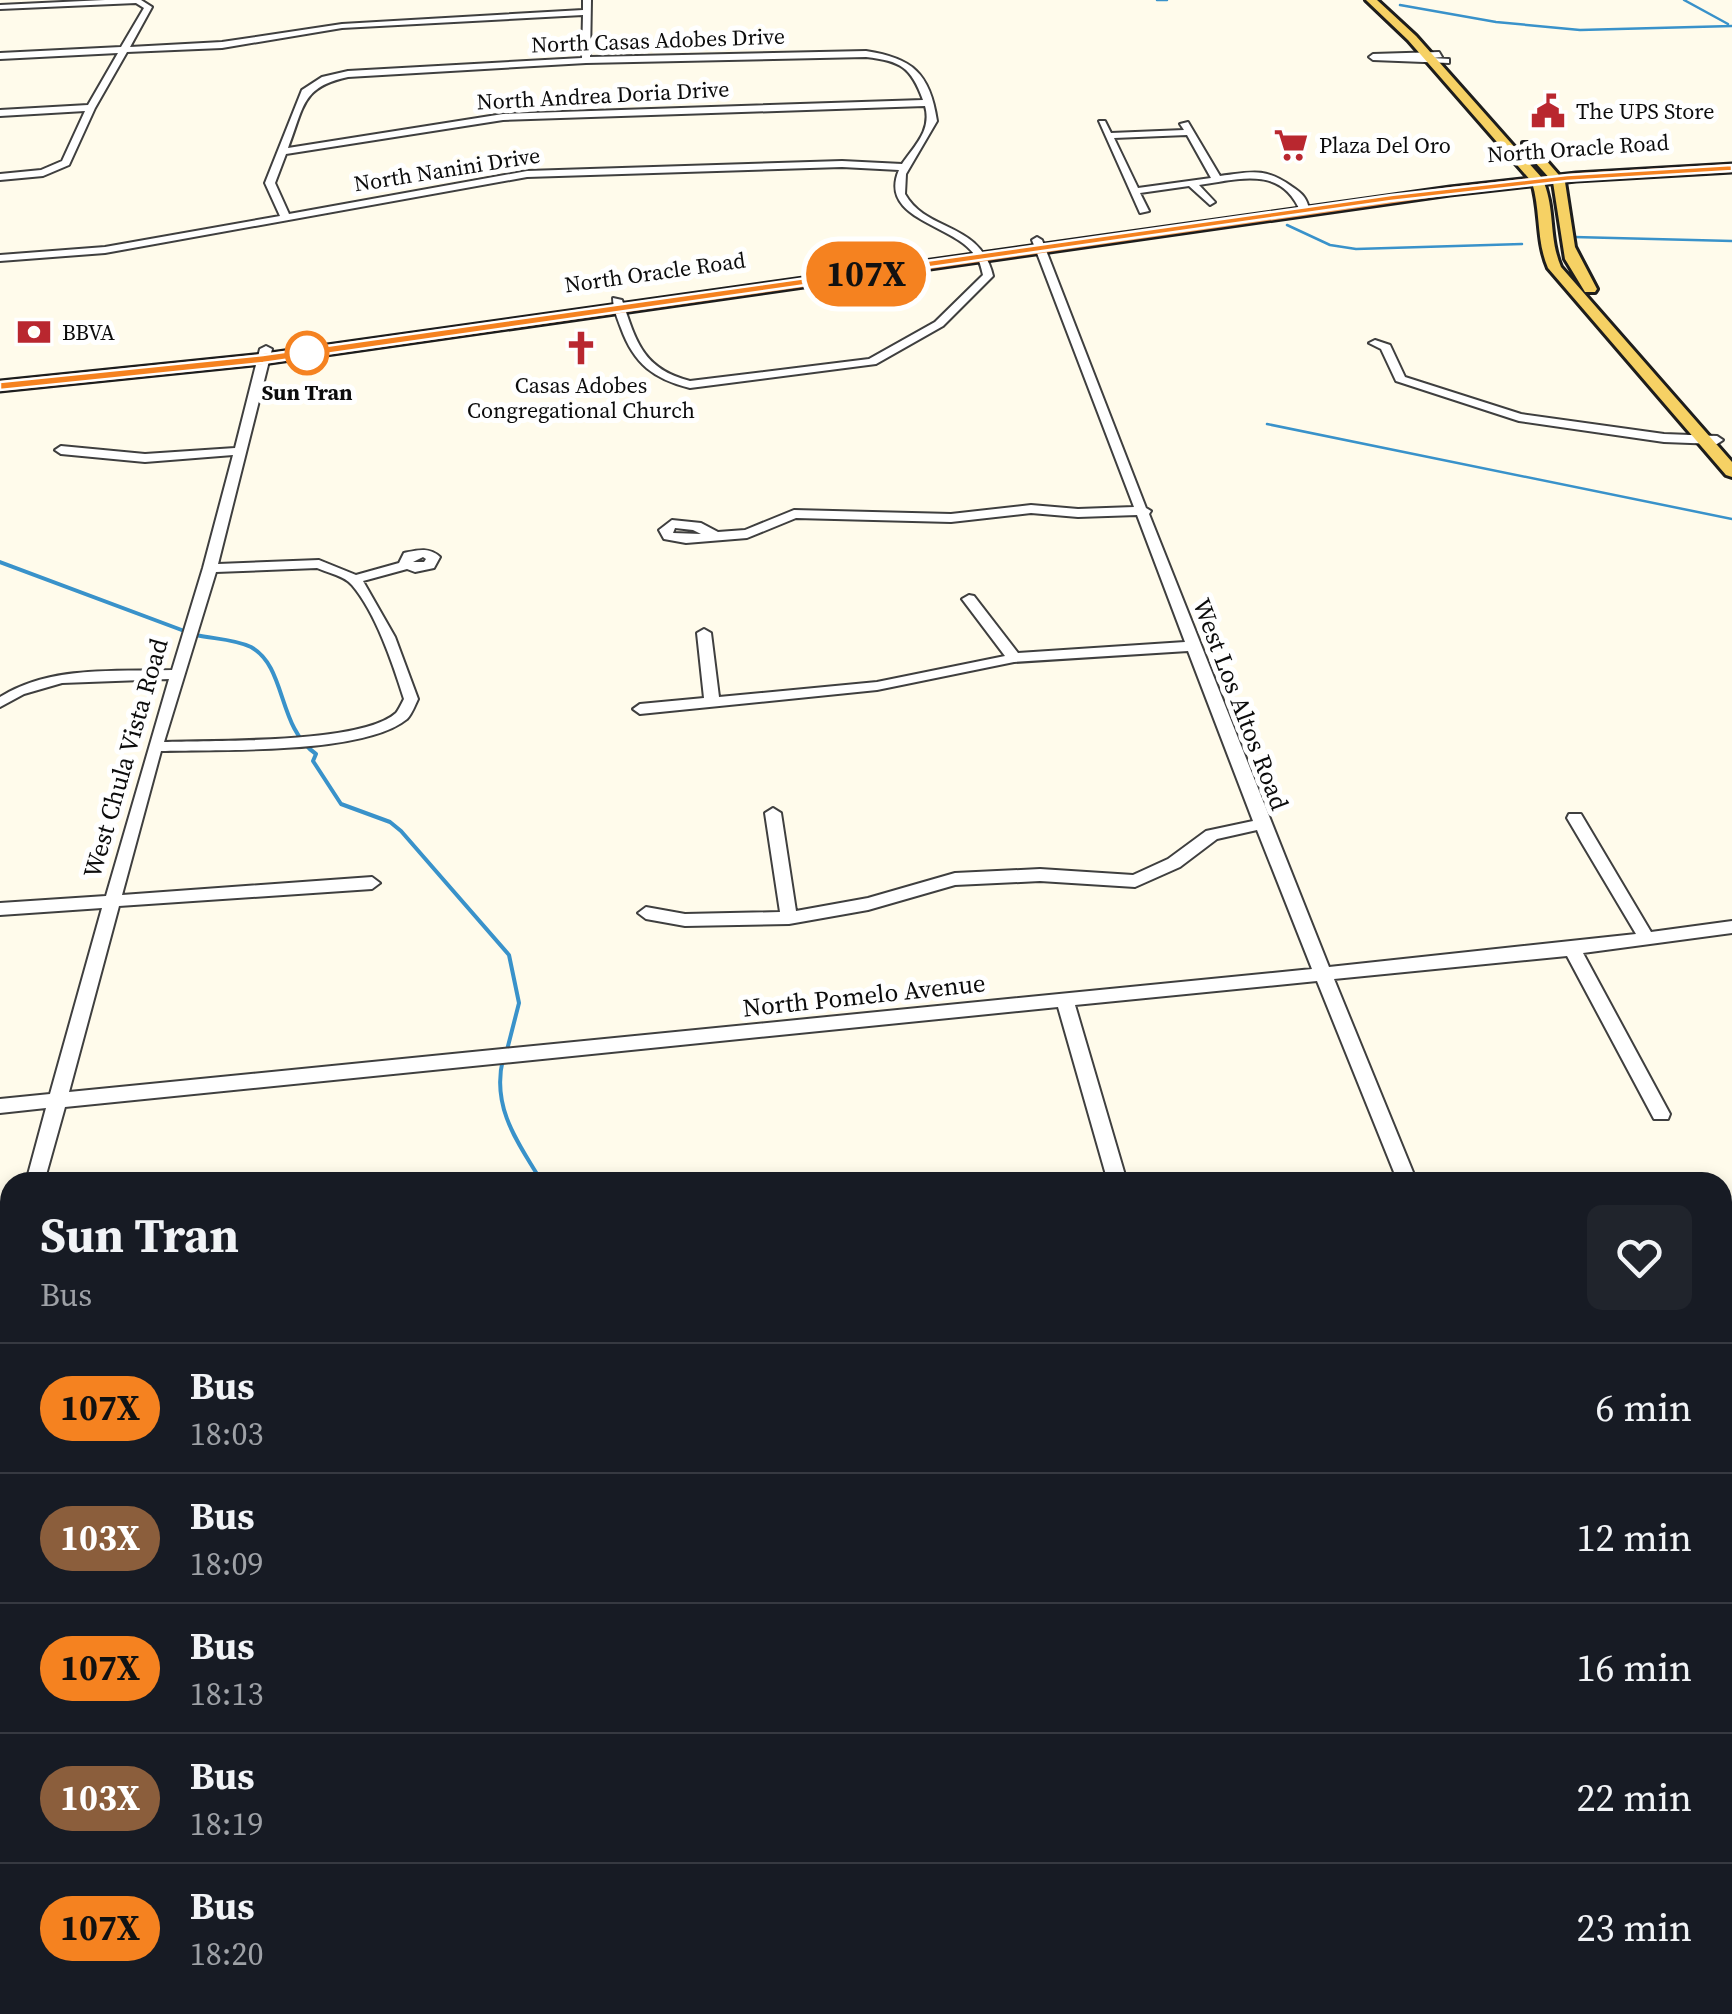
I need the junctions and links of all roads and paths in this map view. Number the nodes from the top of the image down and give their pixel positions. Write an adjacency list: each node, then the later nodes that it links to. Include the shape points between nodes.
1 (588, 0): 5 (street)
2 (1373, 1): 8 (main road)
3 (144, 2): 4 (street); 6 (street, via 148,7)
4 (0, 7)
5 (586, 12): 6 (street, via 342,26 222,45); 9 (street)
6 (125, 50): 7 (street); 11 (street)
7 (0, 56)
8 (1436, 58): 8 (street, via 1373,57); 18 (main road); 20 (main road)
9 (586, 60): 10 (street, North Casas Adobes Drive, via 880,56 913,68); 15 (street, North Casas Adobes Drive, via 378,70 325,79 305,92)
10 (928, 103): 15 (street, North Andrea Doria Drive, via 503,117); 17 (street, via 932,126)
11 (91, 108): 12 (street); 19 (street, via 66,163)
12 (0, 113)
13 (1102, 124): 14 (street)
14 (1108, 136): 21 (street, via 1186,127); 23 (street)
15 (284, 151): 27 (street, North Casas Adobes Drive, via 270,183)
16 (1732, 164): 18 (highway, North Oracle Road)
17 (904, 167): 27 (street, North Nanini Drive, via 527,174); 29 (street, via 904,202)
18 (1555, 175): 20 (highway, North Oracle Road); 36 (main road, via 1574,268)
19 (0, 176)
20 (1534, 176): 25 (highway, North Oracle Road); 36 (main road, via 1555,268)
21 (1217, 180): 22 (street); 25 (street, via 1268,176 1291,186)
22 (1192, 184): 23 (street); 24 (street)
23 (1135, 192): 26 (street)
24 (1210, 202)
25 (1302, 204): 28 (highway, North Oracle Road)
26 (1144, 211)
27 (285, 216): 30 (street, North Nanini Drive, via 87,253)
28 (1039, 245): 29 (highway, North Oracle Road); 40 (street, West Los Altos Road)
29 (978, 253): 31 (highway, North Oracle Road); 31 (street, via 988,276 939,324 872,362 840,368 679,383 635,354)
30 (0, 258)
31 (618, 305): 33 (highway, North Oracle Road)
32 (1375, 343): 36 (street, via 1386,346 1400,379 1507,414)
33 (264, 354): 34 (highway, North Oracle Road); 35 (highway, North Oracle Road); 38 (street, West Chula Vista Road)
34 (0, 374)
35 (0, 386)
36 (1710, 441): 39 (main road)
37 (60, 450): 38 (street, via 145,458)
38 (238, 452): 43 (street, West Chula Vista Road)
39 (1732, 471)
40 (1144, 511): 41 (street, via 1031,509 951,518 794,514 748,534); 47 (street, West Los Altos Road)
41 (718, 537)
42 (408, 565): 44 (street)
43 (210, 568): 44 (street, via 320,564); 49 (street, West Chula Vista Road)
44 (356, 579): 53 (street, via 406,678 411,699 403,715 368,733)
45 (969, 599): 48 (street)
46 (704, 634): 50 (street)
47 (1196, 646): 48 (street); 56 (street, West Los Altos Road)
48 (1014, 658): 50 (street, via 876,686)
49 (178, 674): 51 (street, via 18,689); 53 (street, West Chula Vista Road)
50 (712, 702): 52 (street)
51 (0, 704)
52 (640, 709)
53 (156, 747): 58 (street, West Chula Vista Road)
54 (773, 813): 61 (street)
55 (1575, 818): 63 (street)
56 (1262, 824): 61 (street, via 1212,836 1135,881 1040,875 955,880); 65 (street, West Los Altos Road)
57 (372, 883): 58 (street)
58 (112, 901): 59 (street); 67 (street, West Chula Vista Road)
59 (0, 910)
60 (646, 913): 61 (street, via 685,920)
61 (789, 918)
62 (1732, 927): 63 (street, North Pomelo Avenue)
63 (1645, 936): 64 (street, North Pomelo Avenue)
64 (1572, 949): 65 (street, North Pomelo Avenue); 69 (street)
65 (1324, 972): 66 (street, North Pomelo Avenue); 72 (street, West Los Altos Road)
66 (1066, 1000): 67 (street, North Pomelo Avenue); 71 (street)
67 (58, 1101): 68 (street, North Pomelo Avenue); 70 (street, West Chula Vista Road)
68 (0, 1106)
69 (1662, 1114)
70 (37, 1172)
71 (1115, 1172)
72 (1404, 1172)

